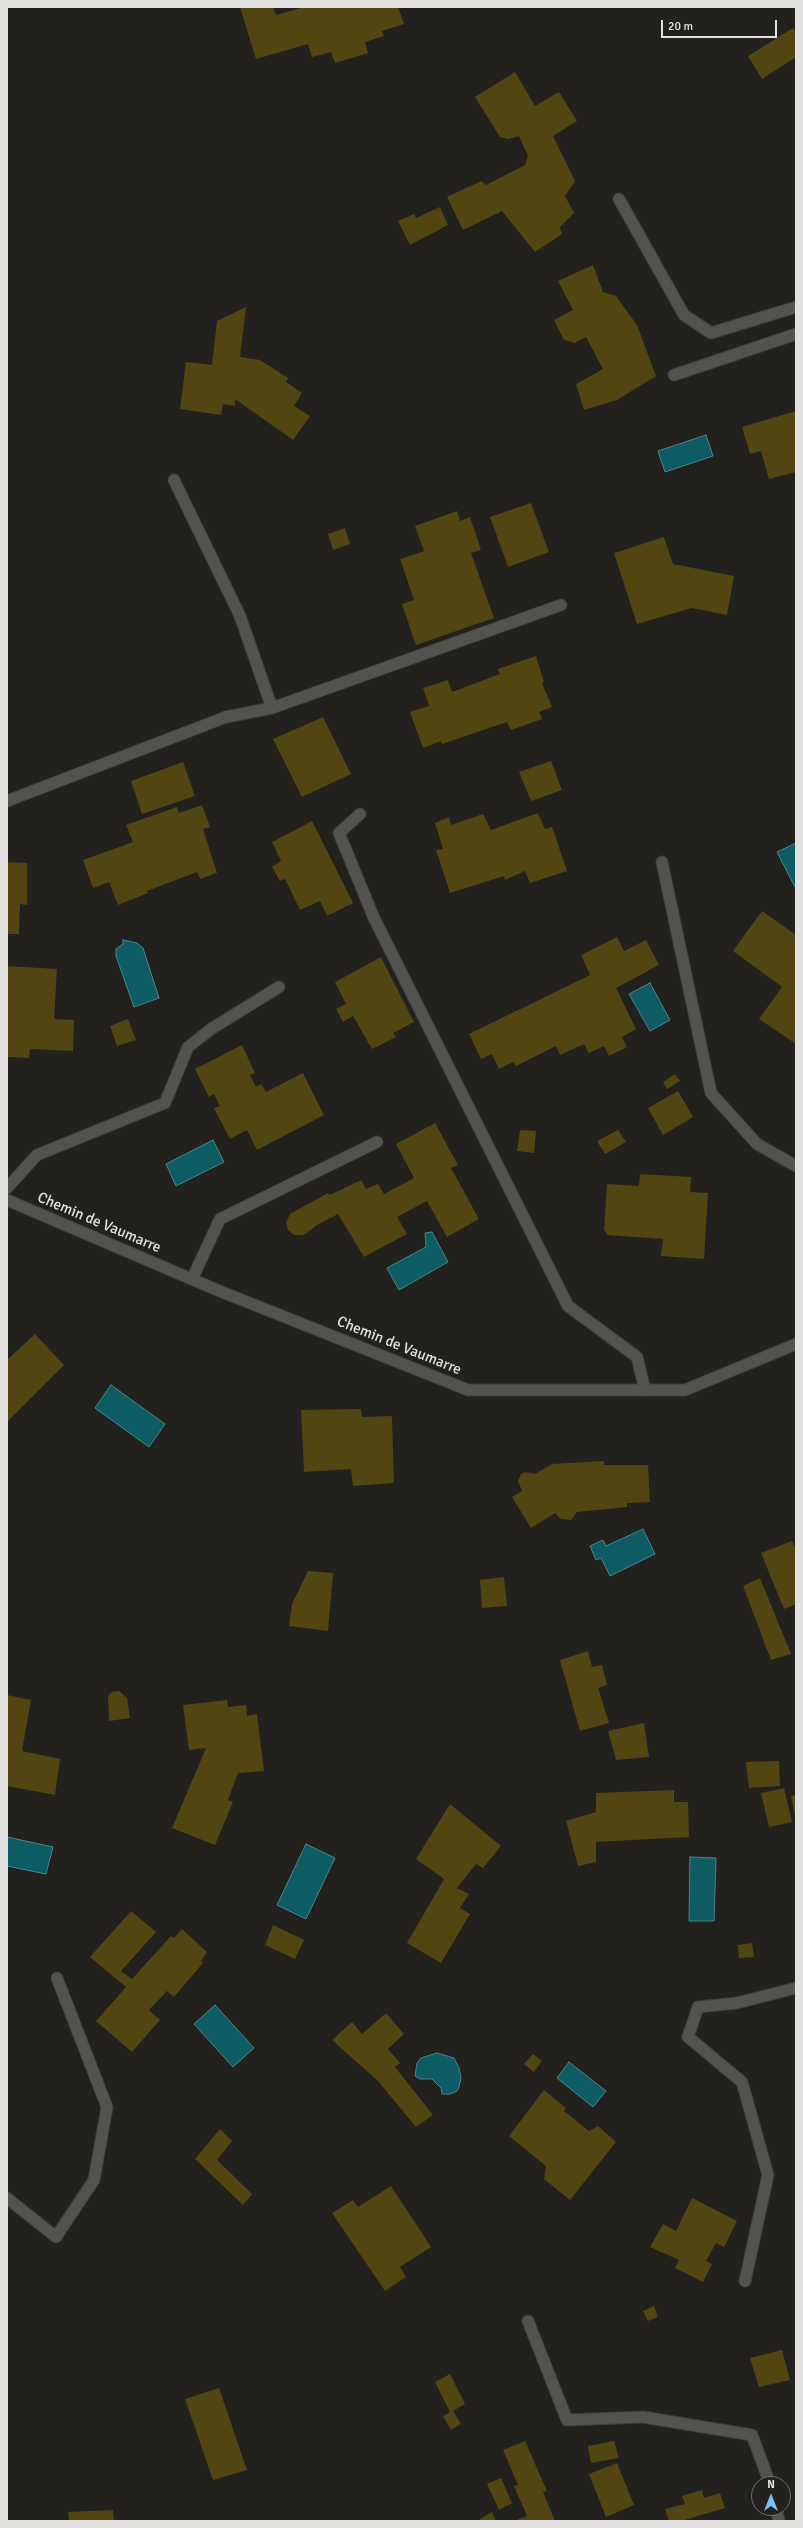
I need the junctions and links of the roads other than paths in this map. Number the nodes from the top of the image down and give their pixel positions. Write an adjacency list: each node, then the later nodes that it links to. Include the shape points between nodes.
1 (618, 199): 2 (street, via 684,315 711,332)
2 (796, 307)
3 (796, 334): 4 (street)
4 (674, 375)
5 (174, 480): 7 (street, via 240,616)
6 (561, 605): 7 (street)
7 (272, 708): 8 (street, via 226,717)
8 (7, 801)
9 (360, 814): 18 (street, via 339,833 374,918 568,1306 637,1358)
10 (662, 862): 13 (street, via 711,1093 757,1144)
11 (279, 987): 14 (street, via 211,1029 188,1047 165,1103 37,1155)
12 (377, 1142): 16 (street, via 220,1219)
13 (796, 1166)
14 (7, 1188)
15 (7, 1200): 16 (street, Chemin de Vaumarre)
16 (192, 1279): 18 (street, Chemin de Vaumarre, via 468,1390)
17 (796, 1344): 18 (street, Chemin de Vaumarre, via 685,1390)
18 (645, 1390)
19 (57, 1978): 21 (street, via 107,2107 94,2180 56,2237)
20 (796, 1988): 22 (street, via 737,2003 698,2007 688,2037 742,2082 768,2174)
21 (7, 2198)
22 (745, 2281)
23 (528, 2321): 24 (street, via 567,2420 643,2417 752,2435)
24 (767, 2476)

